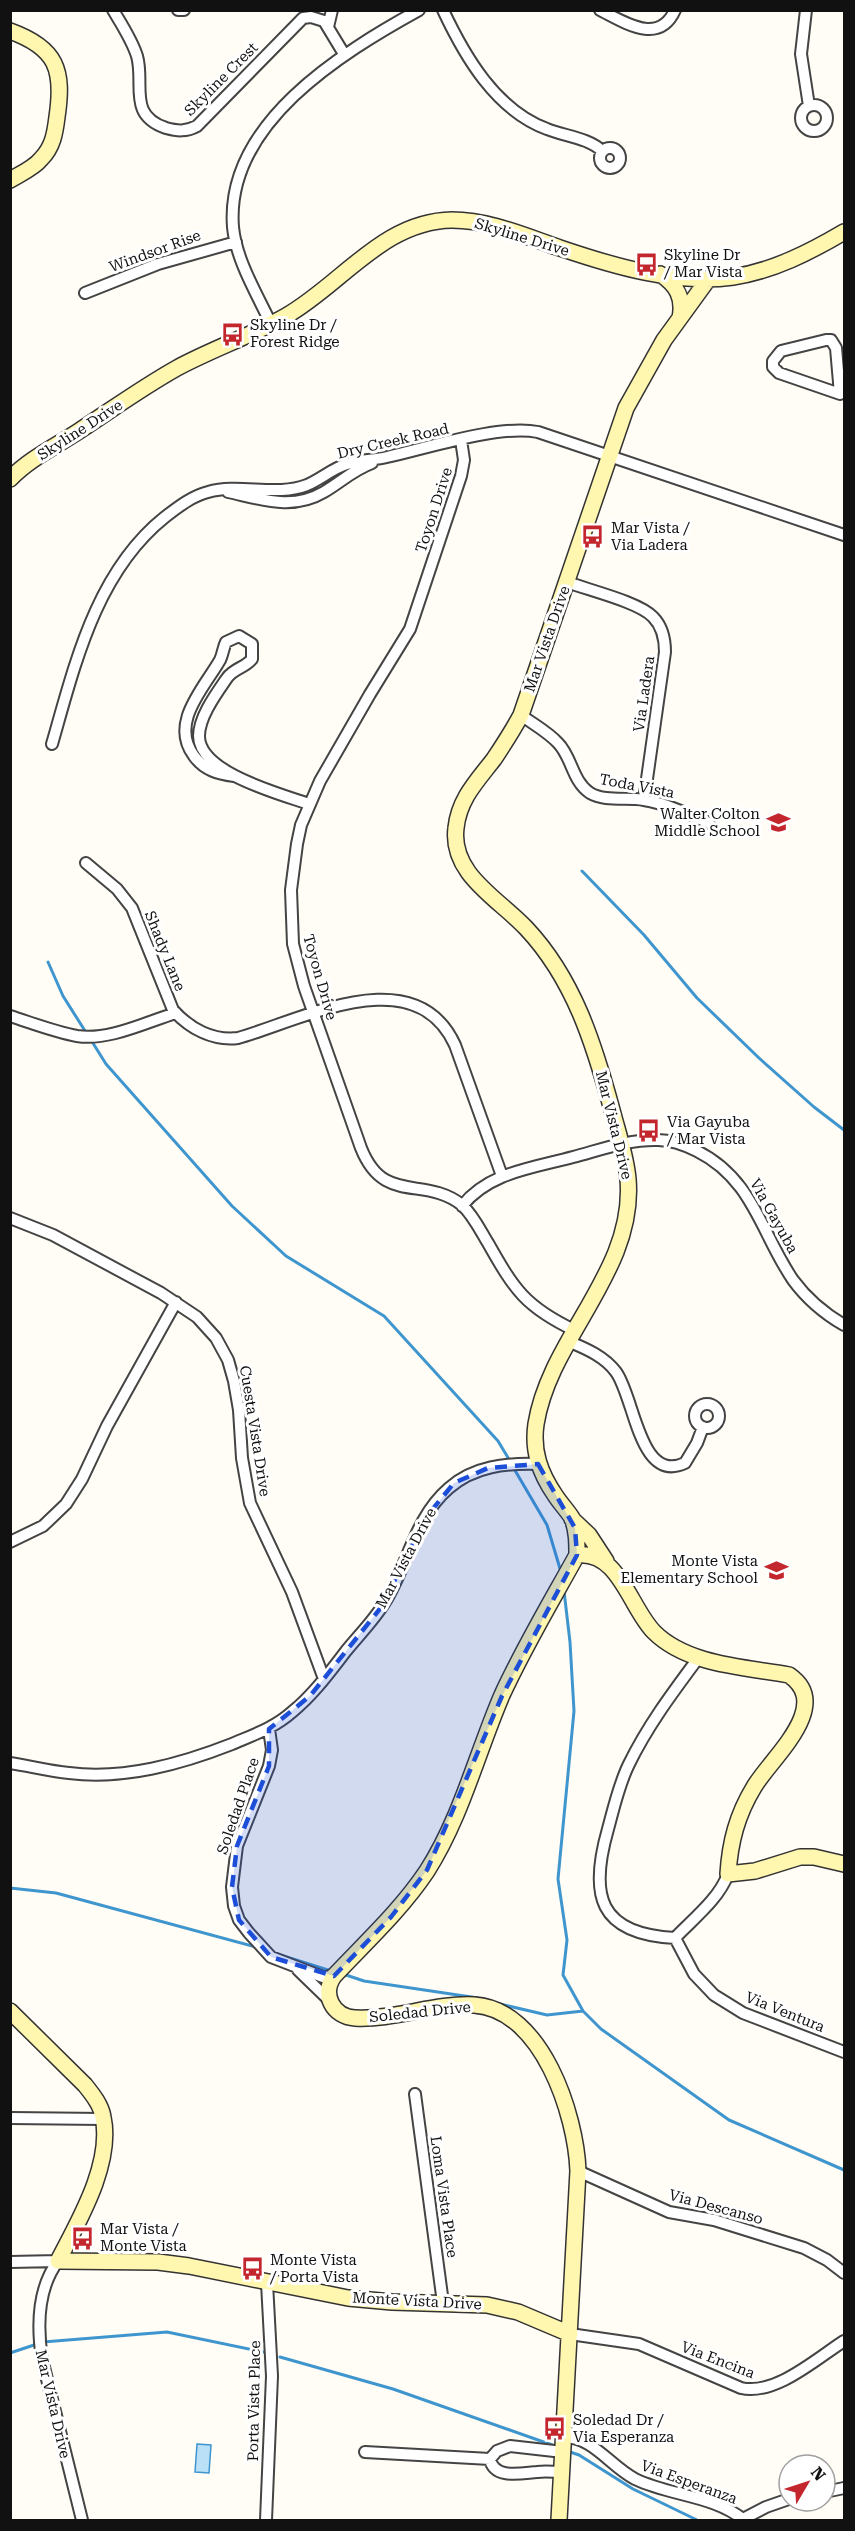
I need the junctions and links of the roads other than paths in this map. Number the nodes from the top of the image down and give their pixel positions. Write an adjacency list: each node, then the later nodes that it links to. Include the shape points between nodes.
1 (178, 10): 2 (street)
2 (184, 10)
3 (332, 10): 11 (street)
4 (419, 10): 13 (street)
5 (443, 10): 15 (street, via 478,71 506,103 534,123 593,144)
6 (600, 10): 7 (street, via 650,31 664,25)
7 (675, 10)
8 (806, 10): 14 (street, via 801,54)
9 (114, 11): 10 (street, Skyline Crest, via 136,53 138,94 145,114 159,125 183,131 197,126)
10 (306, 14): 11 (street, Skyline Crest)
11 (328, 27): 13 (street)
12 (10, 31): 16 (street, via 46,51 61,82 55,136 48,151 40,161)
13 (344, 54): 18 (street, via 293,97 251,148 235,190)
14 (809, 106)
15 (602, 151)
16 (10, 180)
17 (844, 232): 20 (street, Skyline Drive, via 804,255)
18 (236, 242): 22 (street, Windsor Rise, via 158,264); 24 (street)
19 (660, 274): 21 (street, Skyline Drive); 23 (street, via 677,290 682,308); 24 (street, Skyline Drive, via 565,250 486,224 433,222 417,225 381,243 316,296)
20 (732, 277): 21 (street, Skyline Drive); 23 (street)
21 (709, 278): 23 (street, Mar Vista Drive)
22 (85, 293)
23 (680, 318): 27 (street, Mar Vista Drive, via 636,387)
24 (271, 324): 28 (street, Skyline Drive, via 176,369 46,451)
25 (842, 394): 25 (street, via 779,373 772,361 781,351 831,340 836,348)
26 (461, 440): 27 (street, Dry Creek Road, via 529,430); 32 (street, Dry Creek Road, via 348,463 297,488 219,490 195,497 173,511 124,560 98,607 84,636); 35 (street, Toyon Drive, via 461,476 410,629)
27 (608, 456): 29 (street, Dry Creek Road); 30 (street, Mar Vista Drive)
28 (10, 479)
29 (844, 535)
30 (567, 582): 31 (street, Mar Vista Drive); 34 (street, Via Ladera, via 638,606 654,618 663,634 665,652)
31 (521, 715): 34 (street, Toda Vista, via 557,742 588,792 605,798); 41 (street, Mar Vista Drive, via 464,799 455,830 456,844 465,869 528,929 567,985 586,1024)
32 (52, 744)
33 (234, 776): 33 (street, via 207,757 199,736 206,714 228,676 252,658 252,644 239,636 226,642 220,660 190,708 185,727 187,745 198,762 215,773); 35 (street)
34 (644, 800): 36 (street, Toda Vista, via 679,809)
35 (309, 804): 39 (street, Toyon Drive, via 294,862 291,927)
36 (709, 823)
37 (86, 863): 38 (street, Shady Lane, via 117,889 132,908)
38 (176, 1013): 39 (street, Shady Lane, via 205,1034 226,1040); 40 (street, via 87,1036)
39 (313, 1014): 42 (street, Shady Lane, via 350,1001 375,999 416,1006 435,1016 455,1045); 43 (street, Toyon Drive, via 370,1167 389,1183 432,1192)
40 (10, 1016)
41 (621, 1144): 42 (street, Via Gayuba); 46 (street, Via Gayuba, via 669,1141 715,1161 745,1191 800,1289); 47 (street, Mar Vista Drive, via 629,1198 625,1226)
42 (502, 1176): 43 (street, Via Gayuba, via 480,1187)
43 (462, 1206): 47 (street, Toyon Drive, via 519,1294)
44 (10, 1218): 45 (street, Cuesta Vista Drive, via 53,1235)
45 (176, 1302): 51 (street, via 66,1504 43,1526); 55 (street, Cuesta Vista Drive, via 208,1329 228,1360 237,1396 250,1503 292,1592)
46 (844, 1325)
47 (573, 1336): 48 (street, Toyon Drive, via 618,1374 648,1452 658,1463 672,1467 685,1463); 49 (street, Mar Vista Drive, via 540,1409 535,1438)
48 (703, 1427)
49 (538, 1464): 50 (street); 55 (street, Mar Vista Drive, via 511,1463 488,1468 463,1477 446,1490 422,1522 383,1605)
50 (572, 1518): 52 (street); 53 (street)
51 (10, 1542)
52 (577, 1555): 53 (street, via 594,1555); 62 (street, via 502,1696 452,1821 427,1870 391,1917)
53 (608, 1563): 54 (street, via 651,1628 671,1645)
54 (699, 1657): 59 (street, via 789,1675 804,1693 804,1714 798,1726 754,1786 736,1822); 60 (street, via 658,1713 628,1766 598,1869 603,1903 616,1920 641,1933)
55 (324, 1678): 56 (street, Mar Vista Drive, via 292,1713)
56 (269, 1729): 57 (street, Mar Vista Drive, via 191,1760 147,1770 96,1775); 61 (street, Soledad Place, via 271,1758 237,1846 233,1897 239,1920 249,1934 271,1957)
57 (10, 1763)
58 (844, 1864): 59 (street, via 800,1857 754,1871)
59 (728, 1874): 60 (street, via 712,1899)
60 (675, 1938): 65 (street, Via Ventura, via 694,1974 714,1995 743,2013)
61 (296, 1968): 62 (street, Soledad Place, via 323,1977); 63 (street)
62 (334, 1976): 63 (street, via 328,1988)
63 (330, 2001): 69 (street, Soledad Drive, via 350,2018 459,2005 486,2007 504,2015 531,2040 558,2084 572,2124)
64 (10, 2011): 68 (street, Mar Vista Drive, via 85,2085 96,2099)
65 (844, 2052)
66 (415, 2094): 74 (street, Loma Vista Place)
67 (10, 2118): 68 (street)
68 (103, 2119): 70 (street, Mar Vista Drive, via 104,2146 92,2192)
69 (578, 2171): 72 (street, Via Descanso, via 669,2212 714,2220 804,2248); 75 (street, Soledad Drive)
70 (58, 2261): 71 (street, Monte Vista Drive); 73 (street, Monte Vista Drive, via 189,2265); 84 (street, Mar Vista Drive, via 45,2284 39,2337)
71 (10, 2262)
72 (844, 2273)
73 (267, 2283): 74 (street, Monte Vista Drive, via 371,2301); 85 (street, Porta Vista Place, via 272,2376)
74 (443, 2303): 75 (street, Monte Vista Drive, via 502,2308)
75 (570, 2334): 76 (street, Via Encina, via 639,2344 754,2391 786,2379); 77 (street, Soledad Drive)
76 (844, 2341)
77 (563, 2444): 78 (street, Via Esperanza); 81 (street, Soledad Drive); 87 (street, Via Esperanza, via 584,2440 637,2480 728,2509)
78 (530, 2448): 80 (street, via 503,2448); 82 (street, via 537,2461)
79 (365, 2452): 80 (street)
80 (490, 2459): 82 (street, via 492,2465 504,2472)
81 (562, 2472): 82 (street); 86 (street, Soledad Drive)
82 (529, 2473)
83 (777, 2503): 87 (street)
84 (82, 2520)
85 (266, 2520)
86 (559, 2520)
87 (743, 2520)

